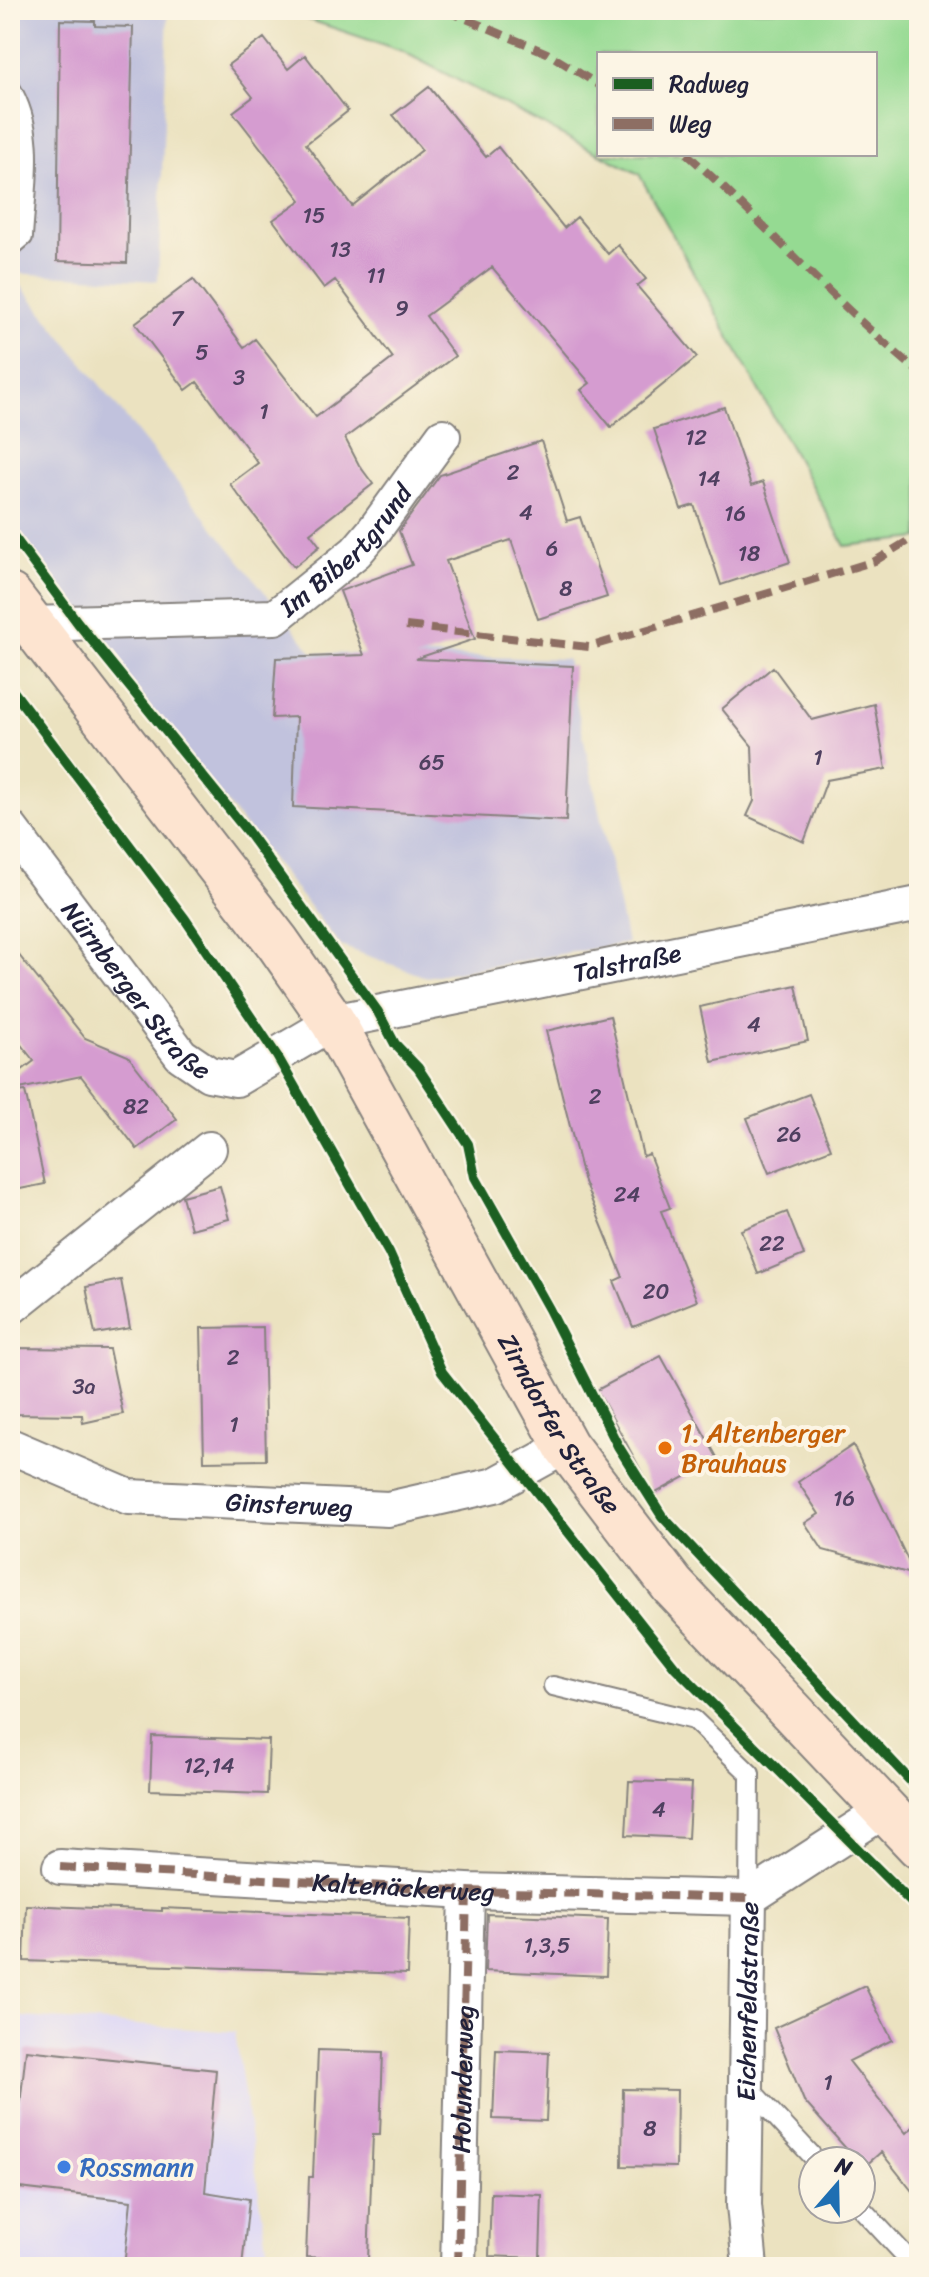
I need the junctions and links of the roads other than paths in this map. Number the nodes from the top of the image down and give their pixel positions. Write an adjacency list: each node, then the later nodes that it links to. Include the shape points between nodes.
1 (10, 87): 2 (lane, via 30,138 23,237)
2 (10, 248)
3 (443, 436): 4 (street, Im Bibertgrund, via 356,552 275,617)
4 (21, 610): 7 (main road, Zirndorfer Straße)
5 (10, 828): 7 (street, Nürnberger Straße, via 181,1055 209,1074 236,1079)
6 (919, 904): 7 (street, Talstraße)
7 (333, 1022): 11 (main road, Zirndorfer Straße)
8 (209, 1149): 9 (street)
9 (10, 1308)
10 (10, 1446): 11 (street, Ginsterweg, via 129,1497 388,1509 495,1485)
11 (566, 1446): 13 (main road, Zirndorfer Straße, via 672,1585)
12 (553, 1686): 17 (lane, via 694,1720 750,1774)
13 (885, 1810): 14 (main road, Zirndorfer Straße); 17 (street, Eichenfeldstraße)
14 (919, 1846)
15 (60, 1867): 16 (street, Kaltenäckerweg)
16 (467, 1891): 17 (street, Kaltenäckerweg); 21 (street, Holunderweg)
17 (749, 1898): 18 (street, Eichenfeldstraße)
18 (745, 2085): 19 (lane); 22 (street, Eichenfeldstraße, via 744,2205)
19 (802, 2145)
20 (877, 2225): 23 (lane)
21 (458, 2267)
22 (750, 2267)
23 (916, 2267)

